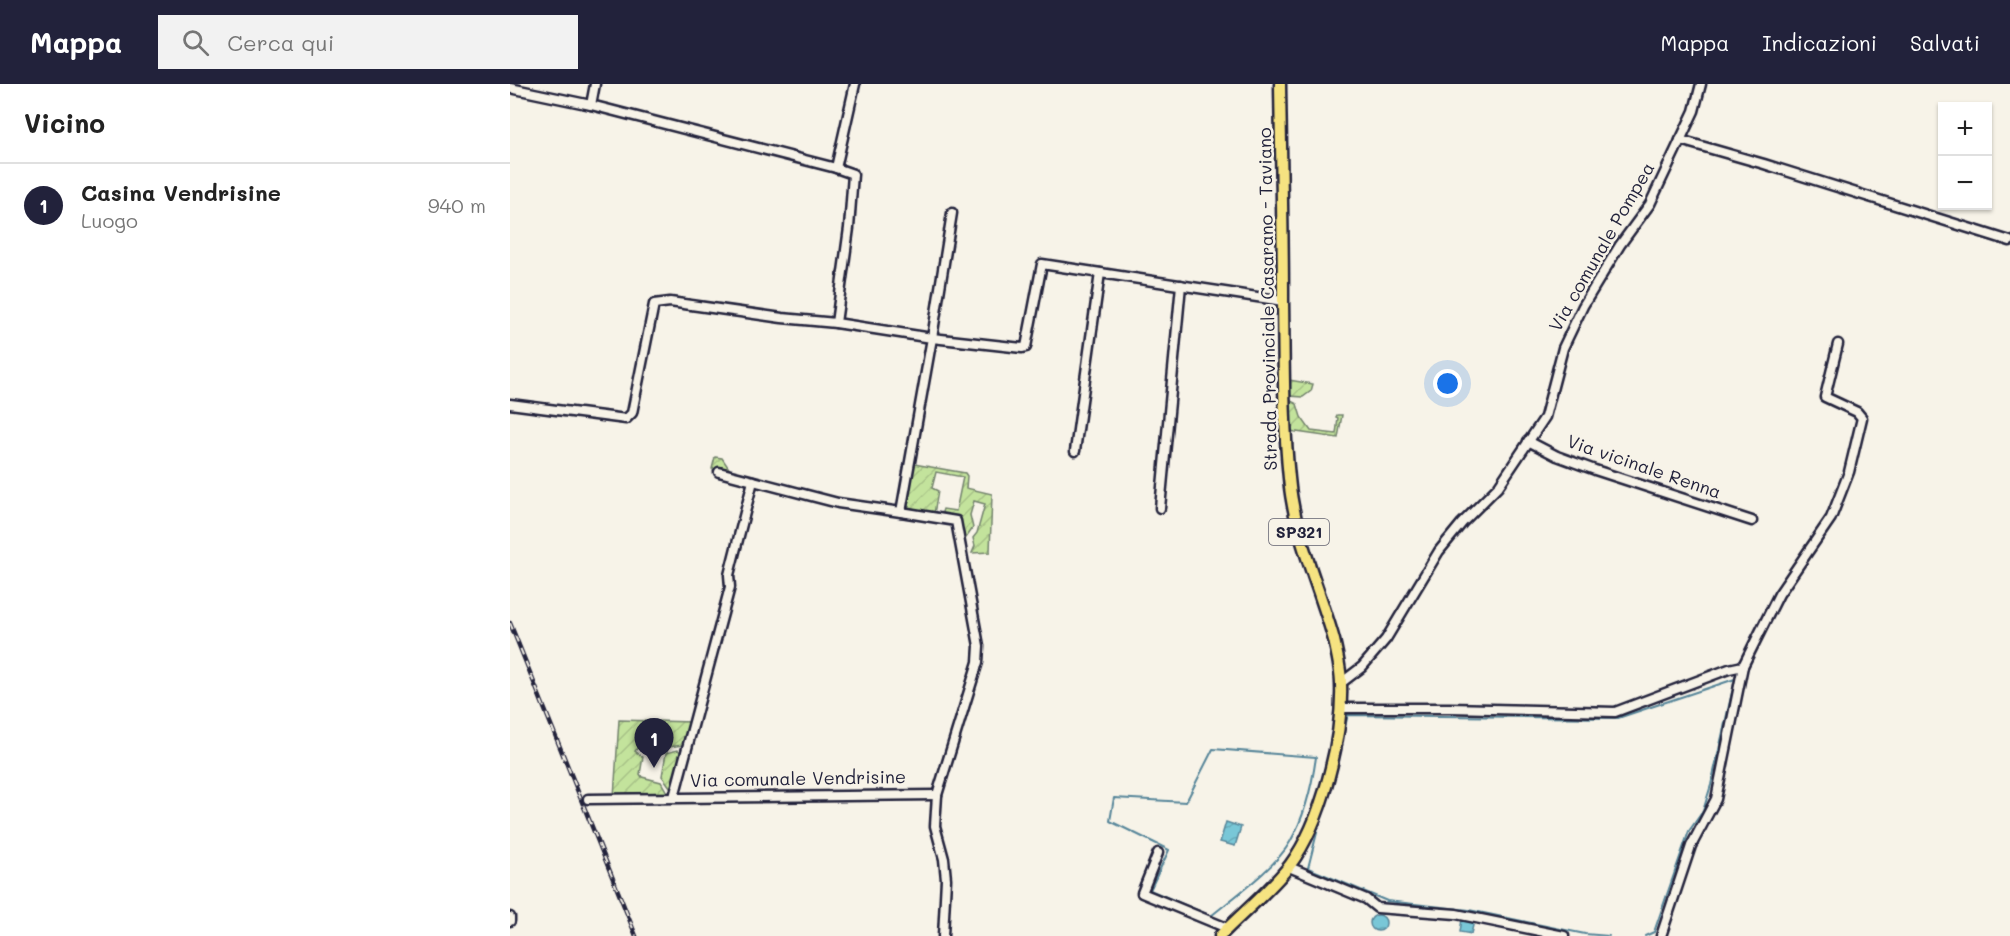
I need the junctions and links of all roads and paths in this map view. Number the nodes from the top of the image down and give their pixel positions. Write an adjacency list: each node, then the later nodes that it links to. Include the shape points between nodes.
1 (595, 84): 6 (street)
2 (855, 84): 8 (street)
3 (1280, 84): 13 (main road, Strada Provinciale Casarano - Taviano / SP321)
4 (1701, 84): 7 (street, Via comunale Pompea)
5 (510, 88): 6 (street)
6 (591, 105): 8 (street)
7 (1680, 140): 10 (street); 18 (street, Via comunale Pompea, via 1650,204 1582,306 1563,348 1545,417)
8 (836, 168): 14 (street, via 854,174)
9 (952, 213): 15 (street)
10 (2010, 241)
11 (1100, 273): 12 (street); 15 (street, via 1042,264 1026,347); 19 (street)
12 (1180, 285): 13 (street); 22 (street)
13 (1284, 301): 26 (main road, Strada Provinciale Casarano - Taviano / SP321, via 1283,373 1292,503 1335,643)
14 (836, 323): 15 (street); 17 (street, via 654,303 632,413 626,419)
15 (932, 338): 23 (street)
16 (1838, 344): 25 (street, via 1825,397 1862,418 1849,472 1831,518 1779,594)
17 (510, 404)
18 (1528, 441): 24 (street, Via vicinale Renna, via 1595,470); 26 (street, Via comunale Pompea, via 1498,487 1439,550 1386,639 1362,667)
19 (1076, 451)
20 (718, 472): 21 (street)
21 (753, 481): 23 (street, via 838,504); 29 (street, via 729,574 730,587)
22 (1160, 508)
23 (901, 512): 28 (street, via 956,521 979,646 978,662)
24 (1752, 520)
25 (1743, 666): 27 (street, via 1615,712); 36 (street, via 1716,799 1691,846)
26 (1341, 683): 27 (main road, Strada Provinciale Casarano - Taviano / SP321)
27 (1341, 708): 32 (main road, Strada Provinciale Casarano - Taviano / SP321, via 1319,812)
28 (937, 795): 29 (street, Via comunale Vendrisine); 34 (street, via 934,826 946,879)
29 (674, 797): 30 (street, Via comunale Vendrisine)
30 (588, 799)
31 (1158, 853): 33 (street, via 1142,893)
32 (1289, 867): 33 (main road, Strada Provinciale Casarano - Taviano / SP321); 35 (street, via 1366,898 1377,909 1456,914)
33 (1224, 932)
34 (943, 936)
35 (1564, 936)
36 (1661, 936)

